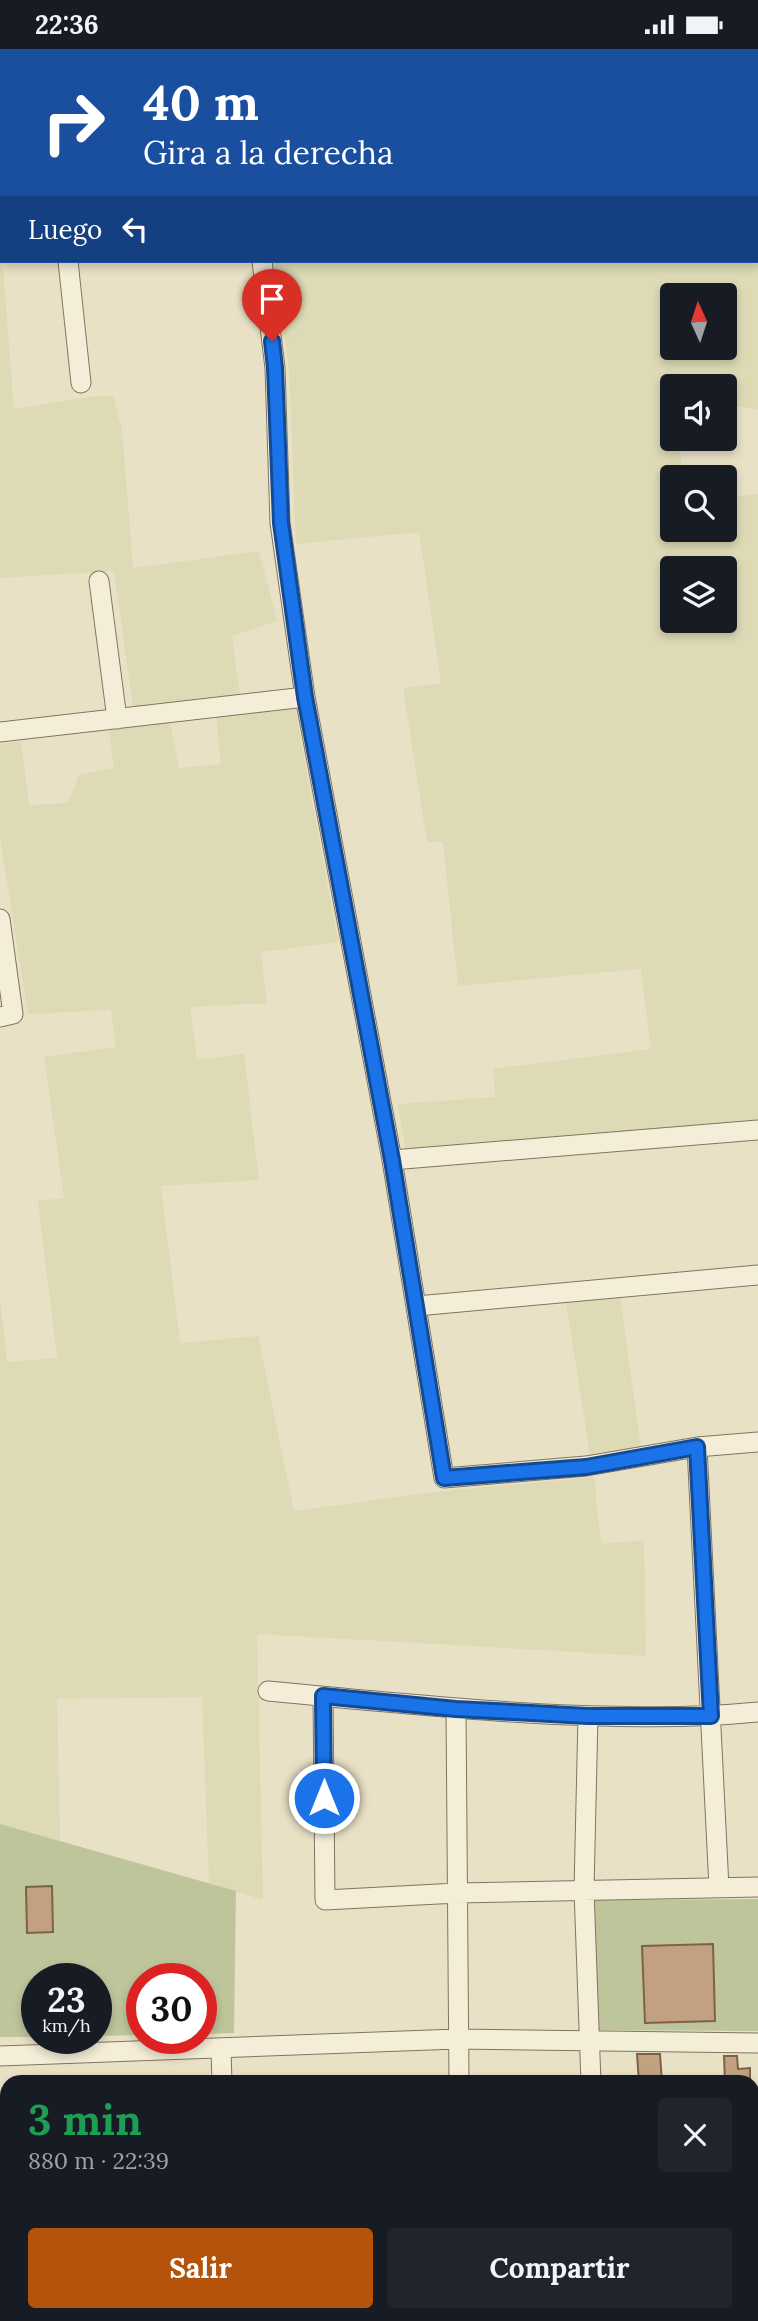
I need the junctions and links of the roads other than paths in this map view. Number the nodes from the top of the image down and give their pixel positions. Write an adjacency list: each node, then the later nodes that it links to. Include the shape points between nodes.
1 (68, 263): 3 (street)
2 (262, 263): 5 (street, via 275,368 281,523)
3 (81, 383)
4 (99, 581): 6 (street)
5 (305, 697): 6 (street); 11 (street)
6 (117, 719): 7 (street)
7 (0, 732)
8 (0, 919): 9 (street, via 13,1014)
9 (0, 1017)
10 (758, 1130): 11 (street)
11 (392, 1160): 13 (street)
12 (758, 1275): 13 (street)
13 (417, 1306): 15 (street, via 444,1478 586,1467)
14 (758, 1442): 15 (street)
15 (697, 1447): 21 (street)
16 (268, 1691): 17 (street)
17 (323, 1696): 18 (street); 25 (street, via 325,1900)
18 (456, 1709): 20 (street); 25 (street)
19 (758, 1711): 21 (street)
20 (588, 1716): 21 (street); 24 (street)
21 (711, 1716): 23 (street)
22 (758, 1887): 23 (street)
23 (719, 1888): 24 (street)
24 (584, 1890): 25 (street); 27 (street)
25 (457, 1893): 26 (street)
26 (457, 2039): 27 (street); 29 (street); 32 (street)
27 (589, 2039): 28 (street); 33 (street)
28 (758, 2043)
29 (220, 2049): 30 (street); 31 (street)
30 (0, 2056)
31 (222, 2075)
32 (459, 2075)
33 (591, 2075)

